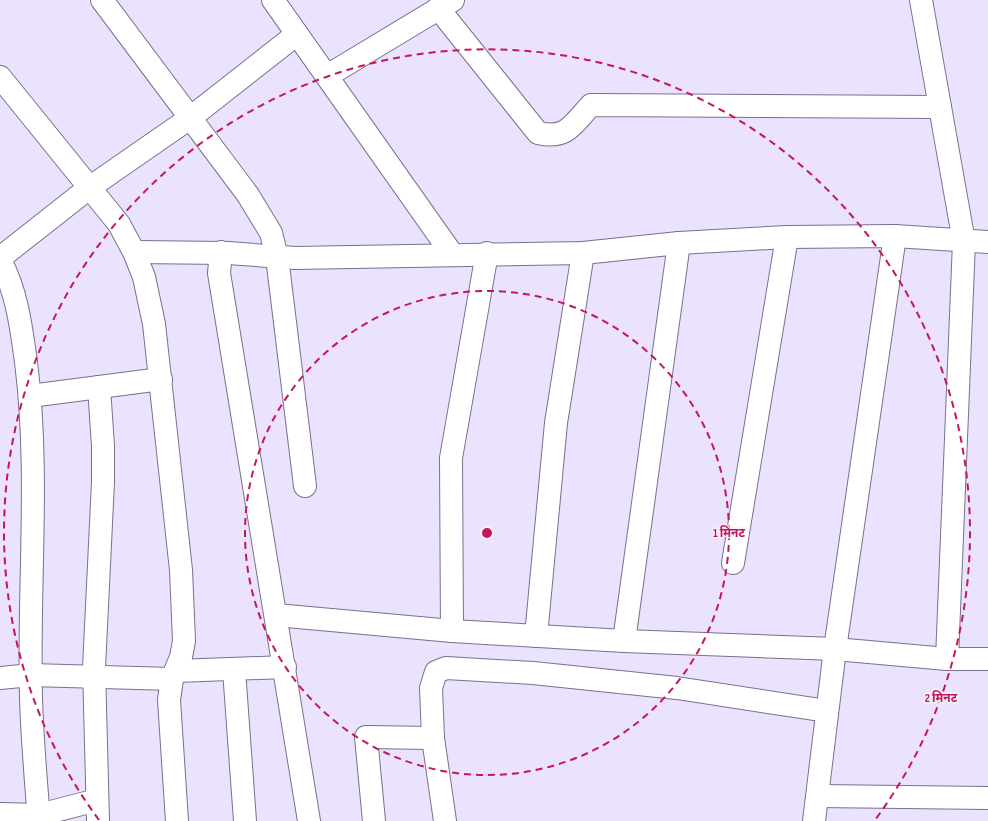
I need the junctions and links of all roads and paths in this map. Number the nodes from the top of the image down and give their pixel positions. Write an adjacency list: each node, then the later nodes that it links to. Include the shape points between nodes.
1 (102, 0): 9 (street)
2 (273, 0): 5 (street)
3 (921, 0): 8 (street)
4 (445, 4): 6 (street); 8 (street, via 538,134 550,136 566,132 591,105)
5 (297, 34): 6 (street); 9 (street)
6 (327, 76): 20 (street)
7 (0, 77): 10 (street)
8 (940, 107): 13 (street)
9 (190, 118): 10 (street); 21 (street, via 267,224)
10 (89, 188): 16 (street, via 119,224); 22 (street)
11 (895, 236): 12 (street); 13 (street); 32 (street)
12 (787, 237): 15 (street); 27 (street)
13 (964, 242): 14 (street); 33 (street)
14 (988, 242)
15 (679, 243): 19 (street); 31 (street)
16 (134, 252): 17 (street); 23 (street, via 146,283)
17 (220, 252): 21 (street); 28 (street, via 219,273)
18 (487, 253): 19 (street); 20 (street); 29 (street, via 450,458)
19 (583, 253): 30 (street, via 556,424)
20 (452, 254): 21 (street)
21 (277, 257): 26 (street)
22 (0, 259): 25 (street, via 16,297)
23 (161, 379): 24 (street); 38 (street, via 181,570 184,641 182,657)
24 (100, 387): 25 (street); 39 (street, via 103,482)
25 (30, 396): 37 (street, via 34,482)
26 (305, 486)
27 (733, 563)
28 (276, 615): 29 (street); 35 (street)
29 (452, 631): 30 (street)
30 (536, 636): 31 (street)
31 (624, 641): 32 (street)
32 (835, 649): 33 (street); 41 (street)
33 (947, 659): 34 (street)
34 (988, 659)
35 (284, 667): 36 (street); 50 (street)
36 (234, 670): 38 (street); 49 (street)
37 (31, 674): 39 (street); 40 (street); 47 (street)
38 (174, 675): 39 (street); 48 (street, via 169,711)
39 (94, 676): 45 (street)
40 (0, 678)
41 (827, 711): 42 (street, via 677,688 533,673 446,668 433,676); 43 (street)
42 (433, 738): 51 (street, via 366,737); 52 (street)
43 (818, 796): 44 (street); 53 (street)
44 (988, 798)
45 (97, 811): 47 (street)
46 (0, 814): 47 (street)
47 (39, 818)
48 (177, 821)
49 (245, 821)
50 (309, 821)
51 (374, 821)
52 (445, 821)
53 (814, 821)

